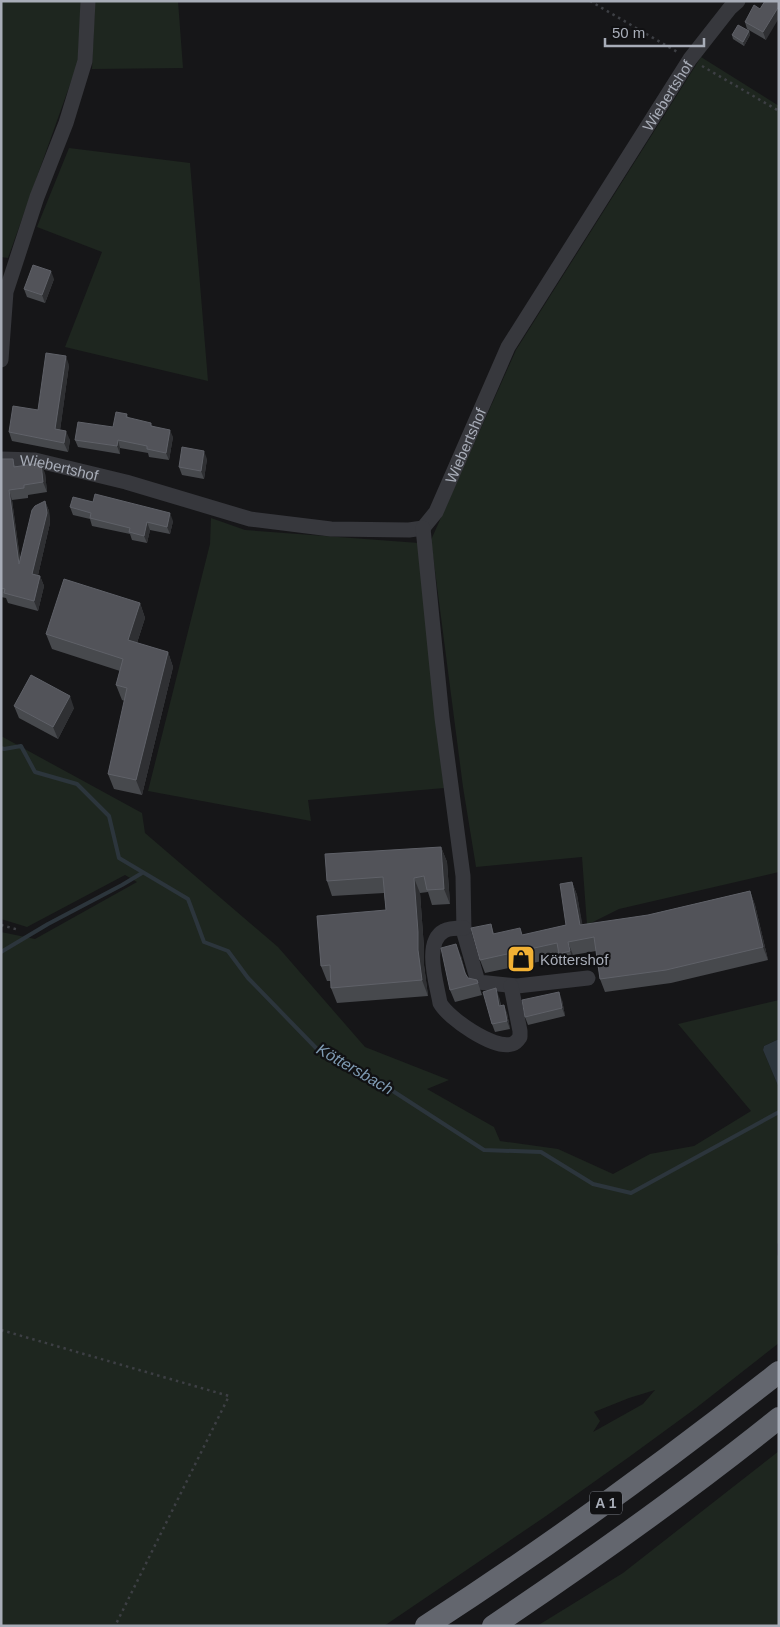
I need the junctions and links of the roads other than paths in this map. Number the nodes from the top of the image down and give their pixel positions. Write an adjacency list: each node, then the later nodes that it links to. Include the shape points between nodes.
1 (88, 1): 3 (street, via 84,61 66,123 37,197 6,292)
2 (738, 1): 5 (street, Wiebertshof, via 690,59 508,347 436,512)
3 (1, 360)
4 (1, 459): 5 (street, Wiebertshof, via 44,462 126,482 250,519 331,528)
5 (423, 528): 6 (street, via 442,718 463,876)
6 (464, 928): 8 (street, via 478,982); 8 (street, via 445,930 435,939 433,946 433,964 443,1008 469,1030 498,1044 514,1044 520,1037 520,1031)
7 (588, 978): 8 (street)
8 (511, 986)
9 (779, 1372): 11 (highway, A 1, via 584,1519)
10 (779, 1418): 12 (highway, A 1, via 668,1505)
11 (426, 1626)
12 (493, 1626)

